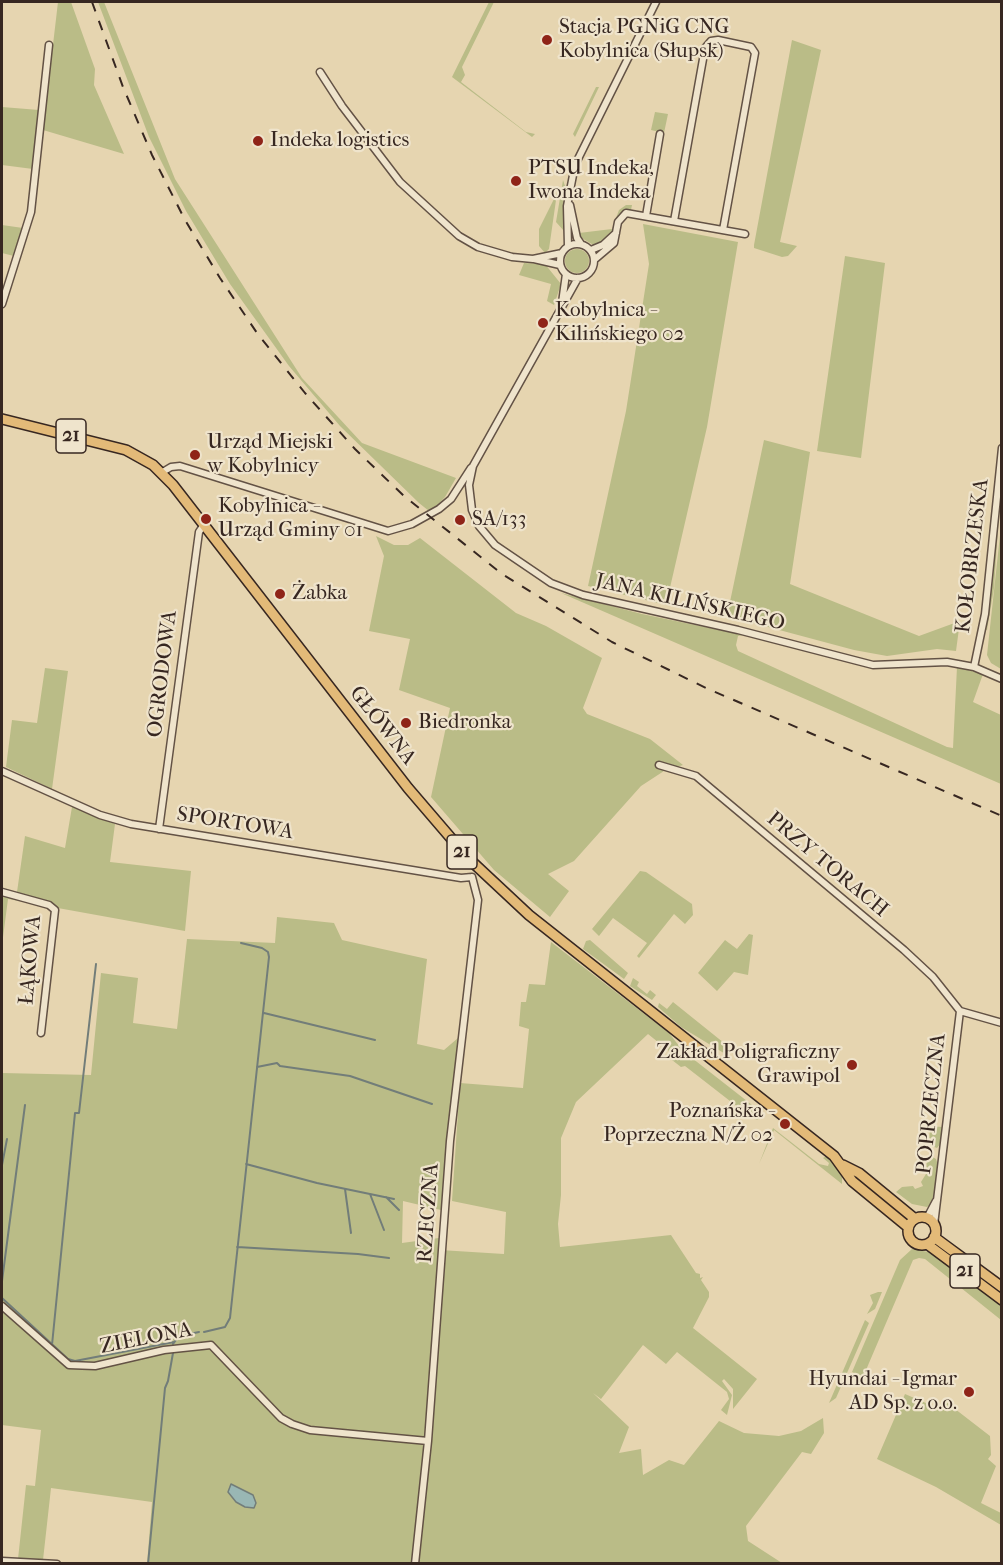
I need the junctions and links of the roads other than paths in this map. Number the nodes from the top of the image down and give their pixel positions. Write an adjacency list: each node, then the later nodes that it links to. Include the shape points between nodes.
1 (656, 2): 5 (street, via 577,160)
2 (49, 45): 20 (street, via 31,212)
3 (320, 72): 15 (street, via 400,182 459,236 492,252)
4 (660, 134): 6 (street)
5 (568, 199): 11 (street); 12 (street)
6 (646, 216): 7 (street); 9 (street, via 626,213 620,217)
7 (674, 221): 8 (street); 8 (street, via 707,43 714,40 745,45 755,53)
8 (723, 230): 10 (street)
9 (616, 233): 13 (street); 16 (street, via 610,249)
10 (745, 234)
11 (581, 244): 12 (street); 13 (street)
12 (568, 246): 14 (street)
13 (591, 250): 16 (street)
14 (562, 253): 15 (street); 17 (street)
15 (533, 259): 17 (street)
16 (594, 260): 19 (street, via 590,272)
17 (560, 265): 18 (street)
18 (566, 274): 19 (street); 21 (street)
19 (578, 278): 21 (street)
20 (2, 303)
21 (561, 311): 24 (street)
22 (2, 419): 25 (main road, 21, via 100,442 140,456)
23 (1002, 448): 27 (street, KOŁOBRZESKA, via 985,614)
24 (473, 466): 25 (street, via 439,509 412,524 388,531 180,466 171,466); 27 (street, JANA KILIŃSKIEGO, via 470,502 483,532 509,556 561,588 873,665 940,661)
25 (162, 473): 26 (main road, GŁÓWNA / 21)
26 (203, 526): 31 (street, OGRODOWA, via 198,532); 32 (main road, GŁÓWNA / 21, via 436,823)
27 (974, 667): 28 (street, JANA KILIŃSKIEGO)
28 (1002, 679)
29 (659, 765): 35 (street, PRZY TORACH, via 696,776 904,950 933,977)
30 (2, 771): 31 (street, SPORTOWA, via 100,814)
31 (159, 829): 33 (street, SPORTOWA)
32 (481, 871): 33 (street); 38 (main road, GŁÓWNA / 21, via 529,915)
33 (472, 877): 46 (street, RZECZNA, via 478,900 450,1142)
34 (2, 892): 37 (street, ŁĄKOWA, via 55,910)
35 (960, 1011): 36 (street); 40 (street, POPRZECZNA, via 937,1200)
36 (1002, 1023)
37 (41, 1033)
38 (842, 1164): 39 (main road, 21, via 859,1173); 41 (main road, 21, via 852,1181)
39 (915, 1219): 40 (main road); 41 (main road)
40 (930, 1221): 42 (main road, 21)
41 (908, 1227): 42 (main road, 21, via 911,1241 919,1245)
42 (930, 1240): 43 (main road, 21); 44 (main road, 21)
43 (1002, 1287)
44 (1002, 1300)
45 (2, 1306): 46 (street, ZIELONA, via 69,1365 96,1366 164,1350 211,1345 281,1418 292,1424 310,1430)
46 (428, 1442): 49 (street, RZECZNA)
47 (2, 1561): 48 (street)
48 (57, 1563)
49 (415, 1563)

